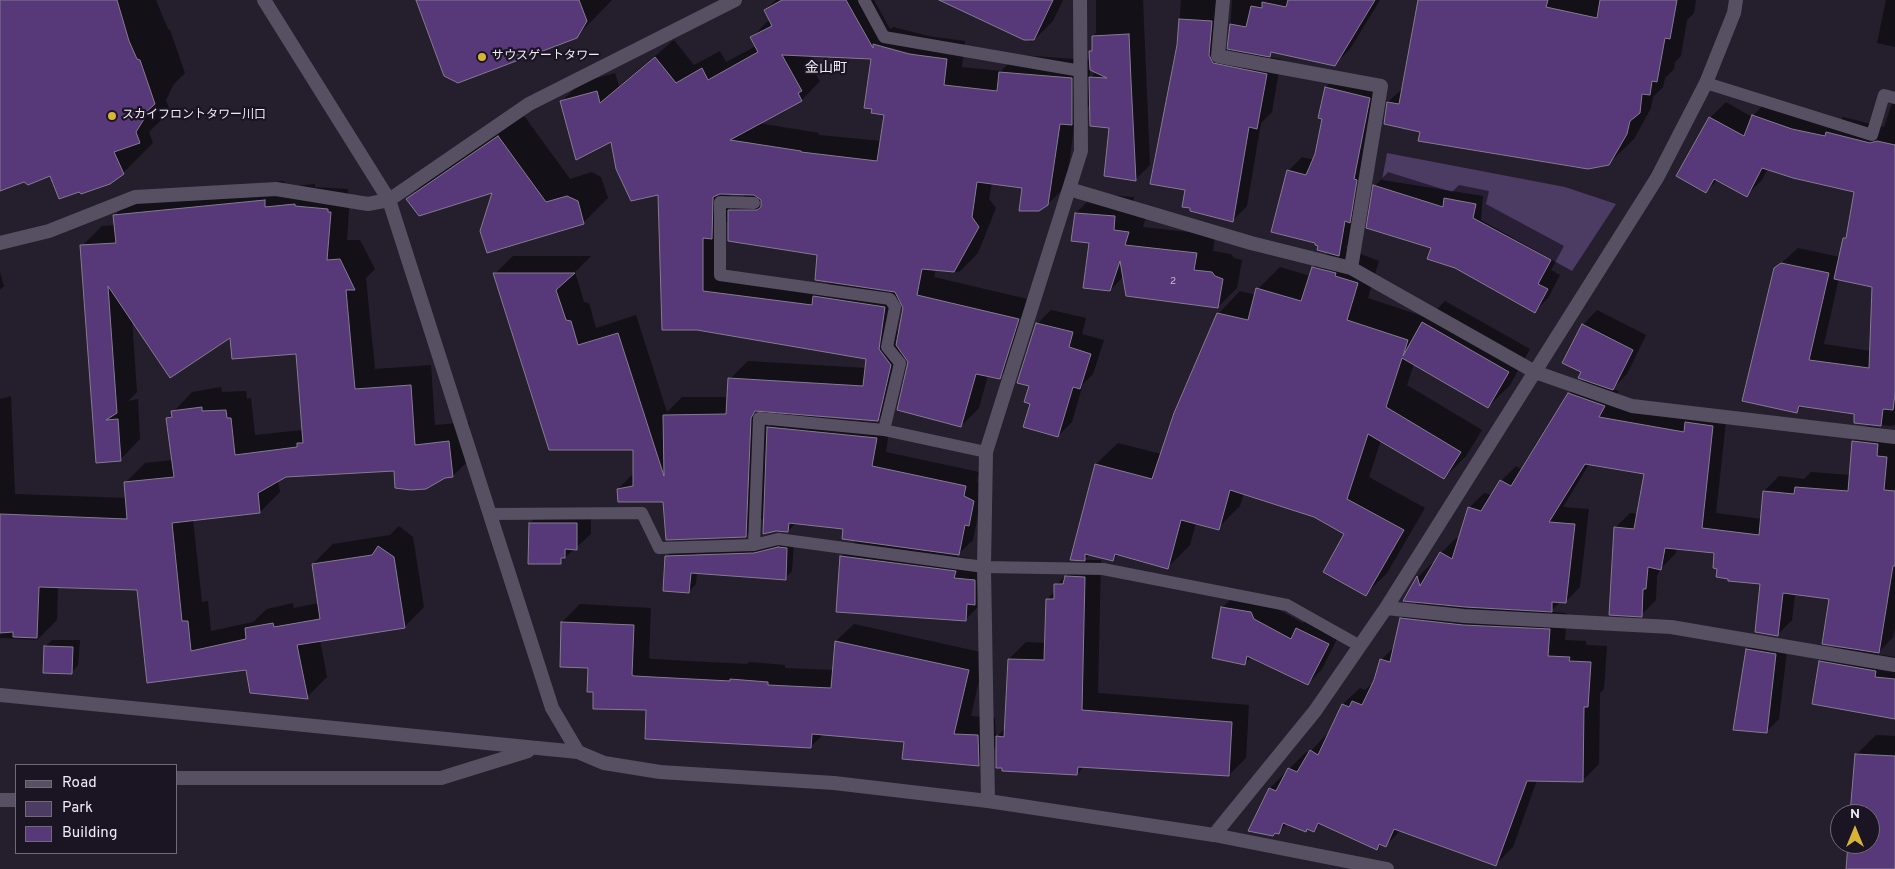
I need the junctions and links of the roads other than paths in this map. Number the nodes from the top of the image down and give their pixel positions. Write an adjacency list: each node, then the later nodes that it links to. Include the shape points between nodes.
1 (264, 0): 11 (street)
2 (735, 0): 11 (street, via 529,104)
3 (864, 0): 7 (lane, via 884,37)
4 (1080, 0): 7 (street)
5 (1223, 0): 14 (street, via 1218,56 1381,86)
6 (1736, 0): 8 (street, via 1734,13)
7 (1081, 71): 10 (street, via 1081,150)
8 (1706, 83): 9 (lane, via 1872,135 1884,95); 15 (street, via 1657,178)
9 (1895, 98)
10 (1068, 189): 14 (street, via 1251,243); 18 (street)
11 (389, 200): 13 (street, via 368,204 276,189 134,197 49,231); 19 (street)
12 (754, 203): 16 (lane, via 720,202 720,275 890,299 895,307 887,347 900,363)
13 (0, 242)
14 (1350, 268): 15 (street)
15 (1536, 372): 17 (street, via 1632,406); 22 (street)
16 (884, 430): 18 (lane); 20 (lane, via 759,418)
17 (1895, 437)
18 (986, 452): 21 (street)
19 (491, 514): 20 (lane, via 642,513 659,548); 27 (street, via 552,708)
20 (754, 545): 21 (lane, via 778,539)
21 (984, 567): 23 (lane, via 1103,569 1287,605); 31 (street)
22 (1386, 608): 23 (street); 24 (street, via 1464,616 1671,627)
23 (1360, 646): 32 (street, via 1315,711)
24 (1895, 665)
25 (0, 695): 26 (street)
26 (536, 749): 27 (street); 28 (street, via 441,778)
27 (578, 752): 31 (street, via 604,763 660,772 834,783)
28 (178, 778)
29 (0, 800): 30 (street)
30 (15, 800)
31 (988, 801): 32 (street)
32 (1214, 836): 33 (street)
33 (1387, 869)

